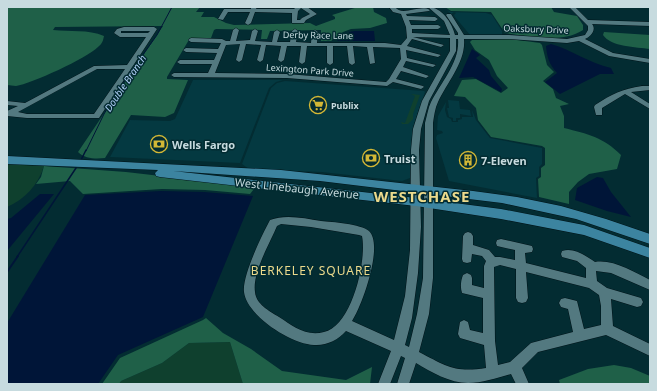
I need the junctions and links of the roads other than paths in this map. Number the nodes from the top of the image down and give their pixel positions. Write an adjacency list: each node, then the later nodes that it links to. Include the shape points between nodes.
1 (303, 7): 8 (street, via 314,14 302,22 294,22)
2 (392, 7): 10 (street)
3 (572, 7): 13 (street, Oaksbury Drive)
4 (226, 9): 7 (street); 11 (street)
5 (429, 9): 6 (street); 10 (street, via 409,11)
6 (438, 10): 24 (street, via 450,22)
7 (252, 11): 8 (street); 14 (street)
8 (296, 11)
9 (454, 13): 24 (street, via 452,16 457,23)
10 (404, 16): 12 (street); 22 (street)
11 (221, 19)
12 (435, 19)
13 (588, 22): 15 (street); 25 (street, Oaksbury Drive, via 591,30 587,36)
14 (248, 23)
15 (650, 24)
16 (438, 27): 22 (street)
17 (236, 30): 27 (street)
18 (255, 31): 29 (street)
19 (295, 31): 34 (street)
20 (277, 32): 32 (street)
21 (315, 32): 36 (street)
22 (410, 33): 24 (street); 40 (street); 41 (street)
23 (151, 35): 23 (street, via 120,35 117,33 124,29 154,29); 57 (street)
24 (456, 35): 25 (street, Oaksbury Drive, via 465,38 509,37 553,41); 66 (street, via 453,51); 67 (street, via 461,52)
25 (580, 39): 49 (street, via 611,55)
26 (191, 40): 30 (street, via 213,37)
27 (232, 42): 28 (street, Derby Race Lane); 30 (street, Derby Race Lane)
28 (244, 42): 29 (street, Derby Race Lane); 46 (street)
29 (252, 42): 31 (street, Derby Race Lane)
30 (224, 43): 43 (street)
31 (264, 43): 32 (street, Derby Race Lane); 47 (street)
32 (274, 44): 33 (street, Derby Race Lane)
33 (284, 44): 34 (street, Derby Race Lane); 48 (street)
34 (293, 44): 35 (street, Derby Race Lane)
35 (304, 44): 36 (street, Derby Race Lane); 52 (street)
36 (314, 44): 37 (street, Derby Race Lane)
37 (330, 45): 38 (street, Derby Race Lane); 53 (street)
38 (350, 45): 39 (street, Derby Race Lane); 54 (street)
39 (370, 45): 41 (street, Derby Race Lane); 55 (street)
40 (441, 45)
41 (403, 47): 44 (street, Derby Race Lane); 45 (street)
42 (186, 50): 43 (street)
43 (221, 51): 51 (street)
44 (438, 55)
45 (404, 59): 56 (street); 58 (street)
46 (239, 60)
47 (260, 60)
48 (282, 60)
49 (650, 61)
50 (180, 62): 51 (street)
51 (216, 62): 60 (street)
52 (302, 62)
53 (330, 63)
54 (352, 63)
55 (372, 63)
56 (433, 65)
57 (128, 68): 69 (street, via 96,67); 72 (street, via 96,116)
58 (399, 68): 61 (street); 62 (street)
59 (174, 75): 60 (street, Lexington Park Drive)
60 (211, 75): 62 (street, Lexington Park Drive, via 287,76 387,84)
61 (426, 76)
62 (392, 80): 63 (street)
63 (421, 87)
64 (650, 88): 65 (street)
65 (625, 92): 70 (street); 71 (street, via 619,93 598,107)
66 (428, 95): 67 (street, via 432,95); 73 (street, via 423,120); 74 (street)
67 (436, 100): 73 (street, via 431,110)
68 (7, 103): 69 (street)
69 (26, 105): 72 (street)
70 (650, 106)
71 (599, 113)
72 (8, 114)
73 (429, 129): 76 (street)
74 (417, 130): 76 (street, via 422,135); 78 (street)
75 (7, 160): 77 (main road, West Linebaugh Avenue, via 106,166 166,174)
76 (428, 163): 79 (street)
77 (242, 177): 78 (main road, West Linebaugh Avenue, via 319,177); 80 (main road, West Linebaugh Avenue)
78 (415, 188): 79 (main road, West Linebaugh Avenue); 80 (street)
79 (428, 190): 81 (street); 83 (main road, West Linebaugh Avenue, via 552,208)
80 (416, 202): 81 (main road, West Linebaugh Avenue); 105 (street, via 412,289)
81 (429, 205): 86 (main road, West Linebaugh Avenue, via 567,226); 107 (street, via 427,289)
82 (468, 236): 85 (street)
83 (650, 239)
84 (501, 243): 90 (street, via 524,248)
85 (467, 248): 88 (street); 89 (street, via 485,253)
86 (650, 253)
87 (566, 255): 91 (street, via 580,257)
88 (467, 259)
89 (493, 262): 90 (street); 96 (street, via 489,266)
90 (521, 266): 92 (street); 97 (street)
91 (593, 267): 92 (street); 93 (street, via 609,267)
92 (592, 284): 95 (street)
93 (650, 285)
94 (466, 288): 96 (street)
95 (604, 292): 98 (street); 101 (street)
96 (490, 294): 104 (street)
97 (522, 298)
98 (637, 302)
99 (573, 305): 103 (street)
100 (345, 324): 100 (street, via 329,337 301,337 273,320 253,303 249,290 251,277 276,221 311,223 366,234 367,262 363,285); 105 (street)
101 (607, 329): 103 (street); 106 (street)
102 (464, 334): 104 (street)
103 (580, 335): 108 (street, via 535,346)
104 (489, 341): 109 (street)
105 (398, 348): 107 (street); 111 (street)
106 (650, 350)
107 (413, 355): 110 (street, via 438,369); 112 (street)
108 (514, 367): 109 (street); 113 (street)
109 (493, 374): 110 (street)
110 (468, 380)
111 (384, 384)
112 (403, 384)
113 (522, 384)

